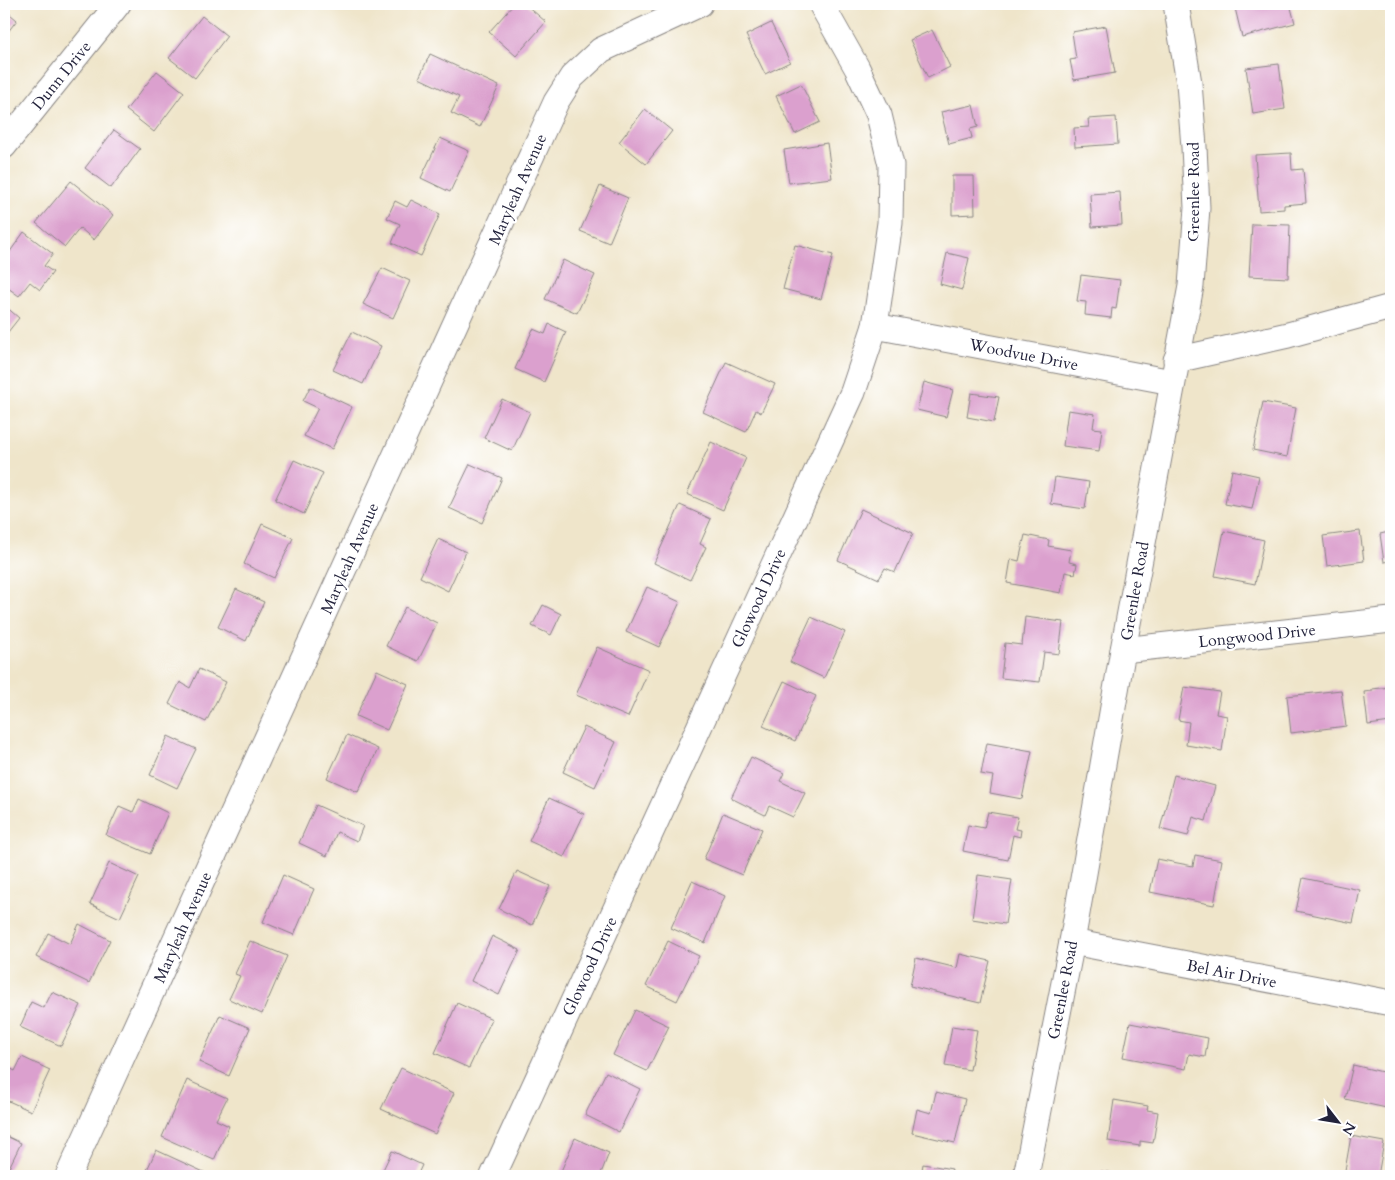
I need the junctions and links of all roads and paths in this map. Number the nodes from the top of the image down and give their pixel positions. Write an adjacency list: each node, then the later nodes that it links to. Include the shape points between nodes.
1 (118, 4): 5 (street, Dunn Drive)
2 (700, 4): 13 (street, Maryleah Avenue, via 601,50 572,77 556,102)
3 (821, 4): 7 (street, Glowood Drive, via 879,115 891,165 890,223)
4 (1176, 4): 8 (street, Greenlee Road, via 1189,83 1197,208 1191,286)
5 (4, 146)
6 (1391, 307): 8 (street, Woodvue Drive)
7 (875, 326): 8 (street, Woodvue Drive); 14 (street, Glowood Drive, via 853,392)
8 (1174, 371): 10 (street, Greenlee Road)
9 (1391, 620): 10 (street, Longwood Drive)
10 (1123, 650): 11 (street, Greenlee Road)
11 (1072, 942): 12 (street, Bel Air Drive); 15 (street, Greenlee Road)
12 (1391, 1003)
13 (68, 1176)
14 (493, 1176)
15 (1026, 1176)

